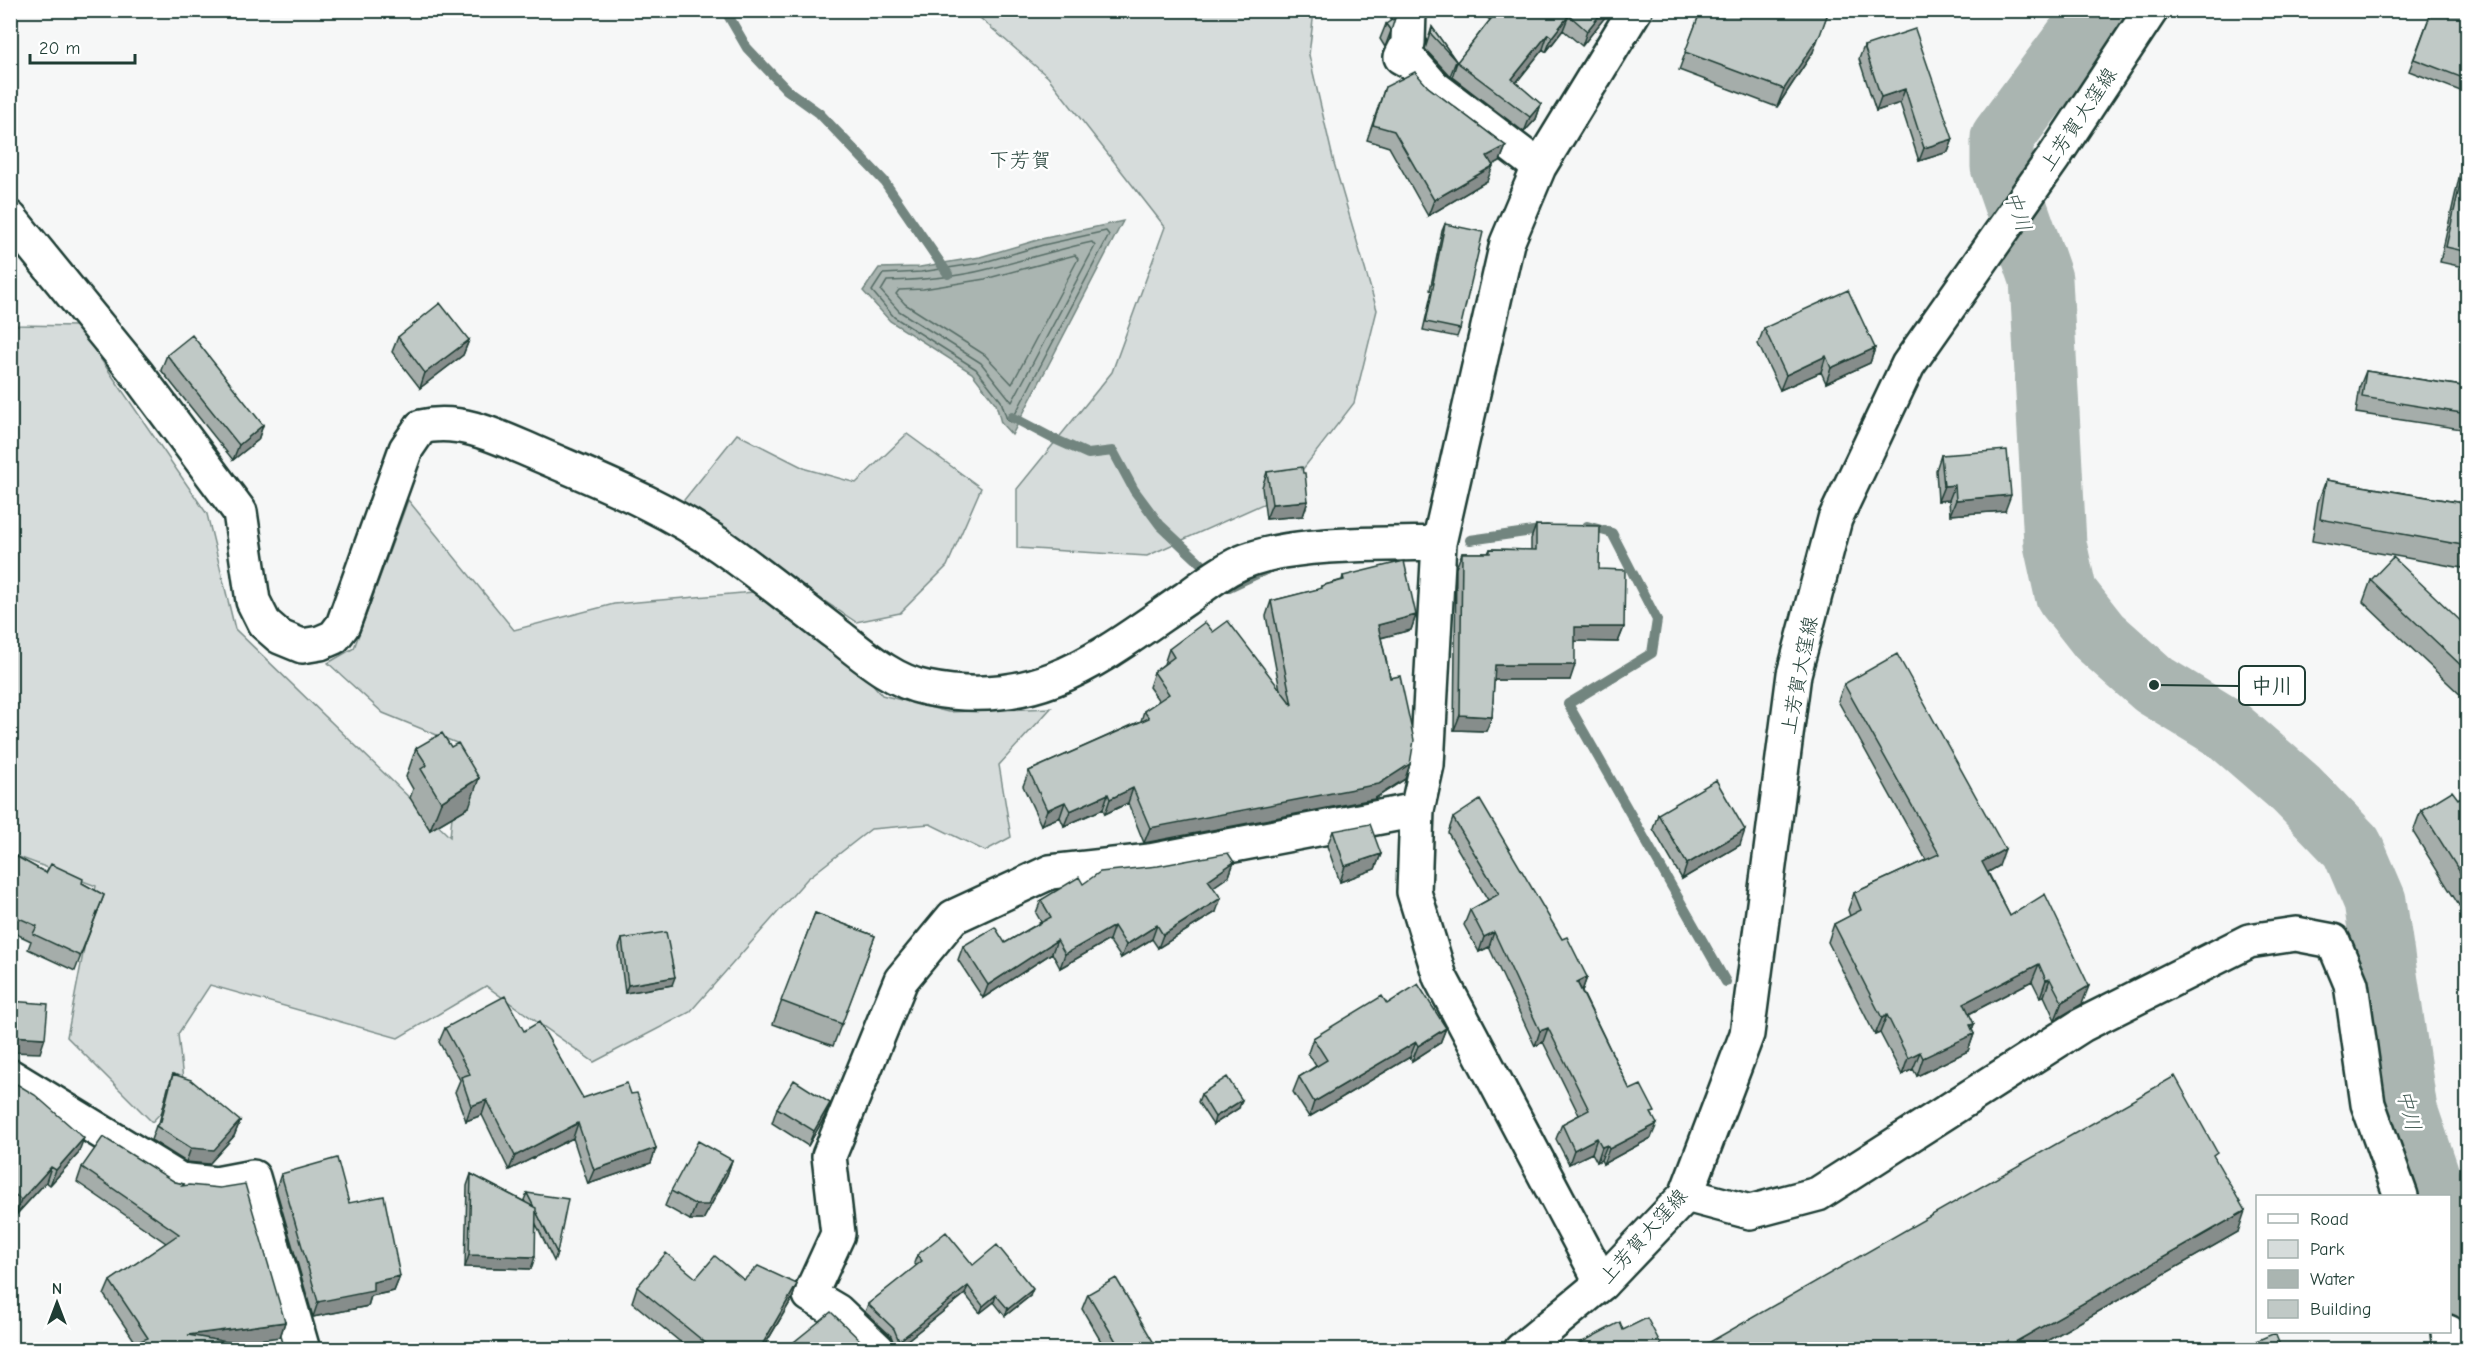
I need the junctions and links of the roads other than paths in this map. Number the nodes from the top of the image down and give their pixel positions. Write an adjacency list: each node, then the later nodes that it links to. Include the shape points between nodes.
1 (1410, 10): 4 (street, via 1408,43 1401,57)
2 (1635, 10): 4 (street)
3 (2151, 10): 9 (street, 上芳賀大窪線, via 1908,365 1834,519 1794,674 1747,1034)
4 (1539, 167): 6 (street, via 1507,243)
5 (10, 218): 6 (street, via 138,375 240,512 253,601 264,623 280,638 302,646 334,637 343,625 406,449 421,427 440,423 460,425 510,442 646,501 720,546 883,670 924,688 966,693 1016,692 1056,679 1084,666 1232,566 1268,554)
6 (1439, 543): 7 (street, via 1427,765)
7 (1417, 810): 11 (street, via 1414,892 1440,977); 14 (street, via 1150,861 1050,872 953,917 901,980 829,1156 838,1234 810,1295 837,1311)
8 (10, 1076): 13 (street, via 180,1180 216,1184 253,1177)
9 (1686, 1195): 10 (street, via 1750,1212 1818,1194 2082,1025 2249,941 2296,934 2333,941 2351,984 2368,1104); 11 (street, 上芳賀大窪線)
10 (2400, 1195)
11 (1602, 1283): 15 (street, 上芳賀大窪線)
12 (2448, 1333): 16 (street)
13 (303, 1350)
14 (878, 1350)
15 (1521, 1350)
16 (2450, 1350)

